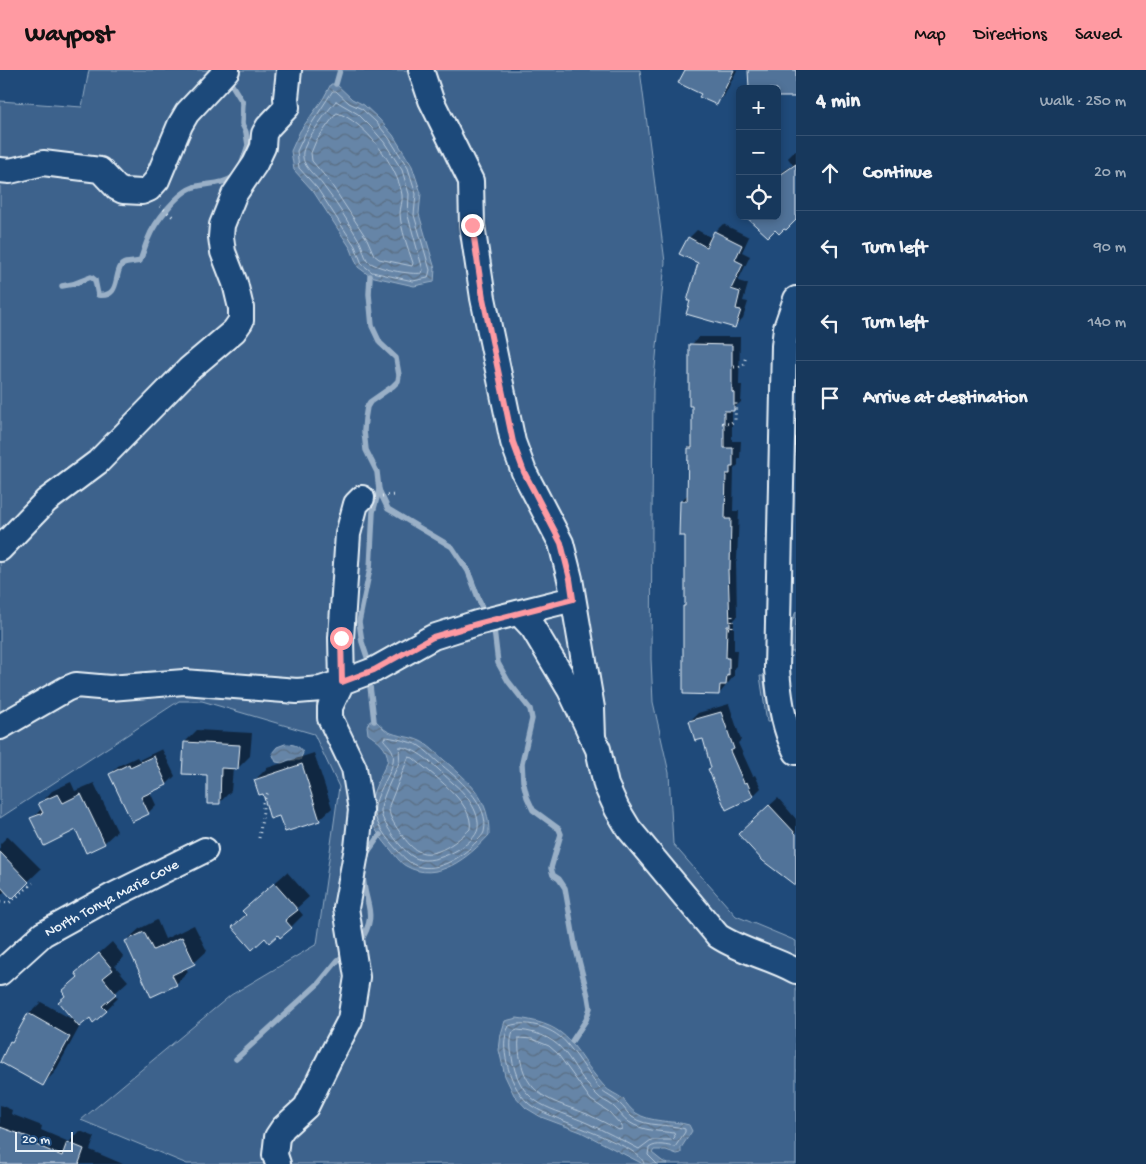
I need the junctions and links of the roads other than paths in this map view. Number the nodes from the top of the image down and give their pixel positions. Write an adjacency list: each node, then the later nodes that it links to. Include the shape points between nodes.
1 (227, 70): 4 (street, via 180,125 157,180 149,189 124,191 100,170 43,163 10,171)
2 (289, 70): 7 (street, via 287,107 264,134 263,147 234,195 222,225 223,252 235,283 241,320 234,331 189,369 98,462 46,501)
3 (421, 70): 9 (street, via 431,100 471,181 472,225 483,298 513,442 524,472 561,543)
4 (0, 170)
5 (796, 299): 8 (street, via 786,328 784,346)
6 (362, 498): 11 (street, via 356,504 348,534 341,638)
7 (0, 549)
8 (788, 583): 14 (street, via 777,670 787,728)
9 (573, 599): 10 (street); 13 (street, via 592,708)
10 (512, 615): 11 (street, via 433,637 374,670); 13 (street, via 533,628 570,690)
11 (342, 682): 12 (street, via 321,689 297,691 184,682 110,688 76,685); 18 (street, via 330,707 330,718 354,768 361,810 346,908 357,977 350,1020 306,1107 277,1137 275,1154)
12 (0, 726)
13 (593, 738): 16 (street, via 606,785 629,829 718,936)
14 (796, 752)
15 (205, 850): 17 (street, North Tonya Marie Cove, via 42,934)
16 (796, 971)
17 (0, 973)
18 (278, 1164)

